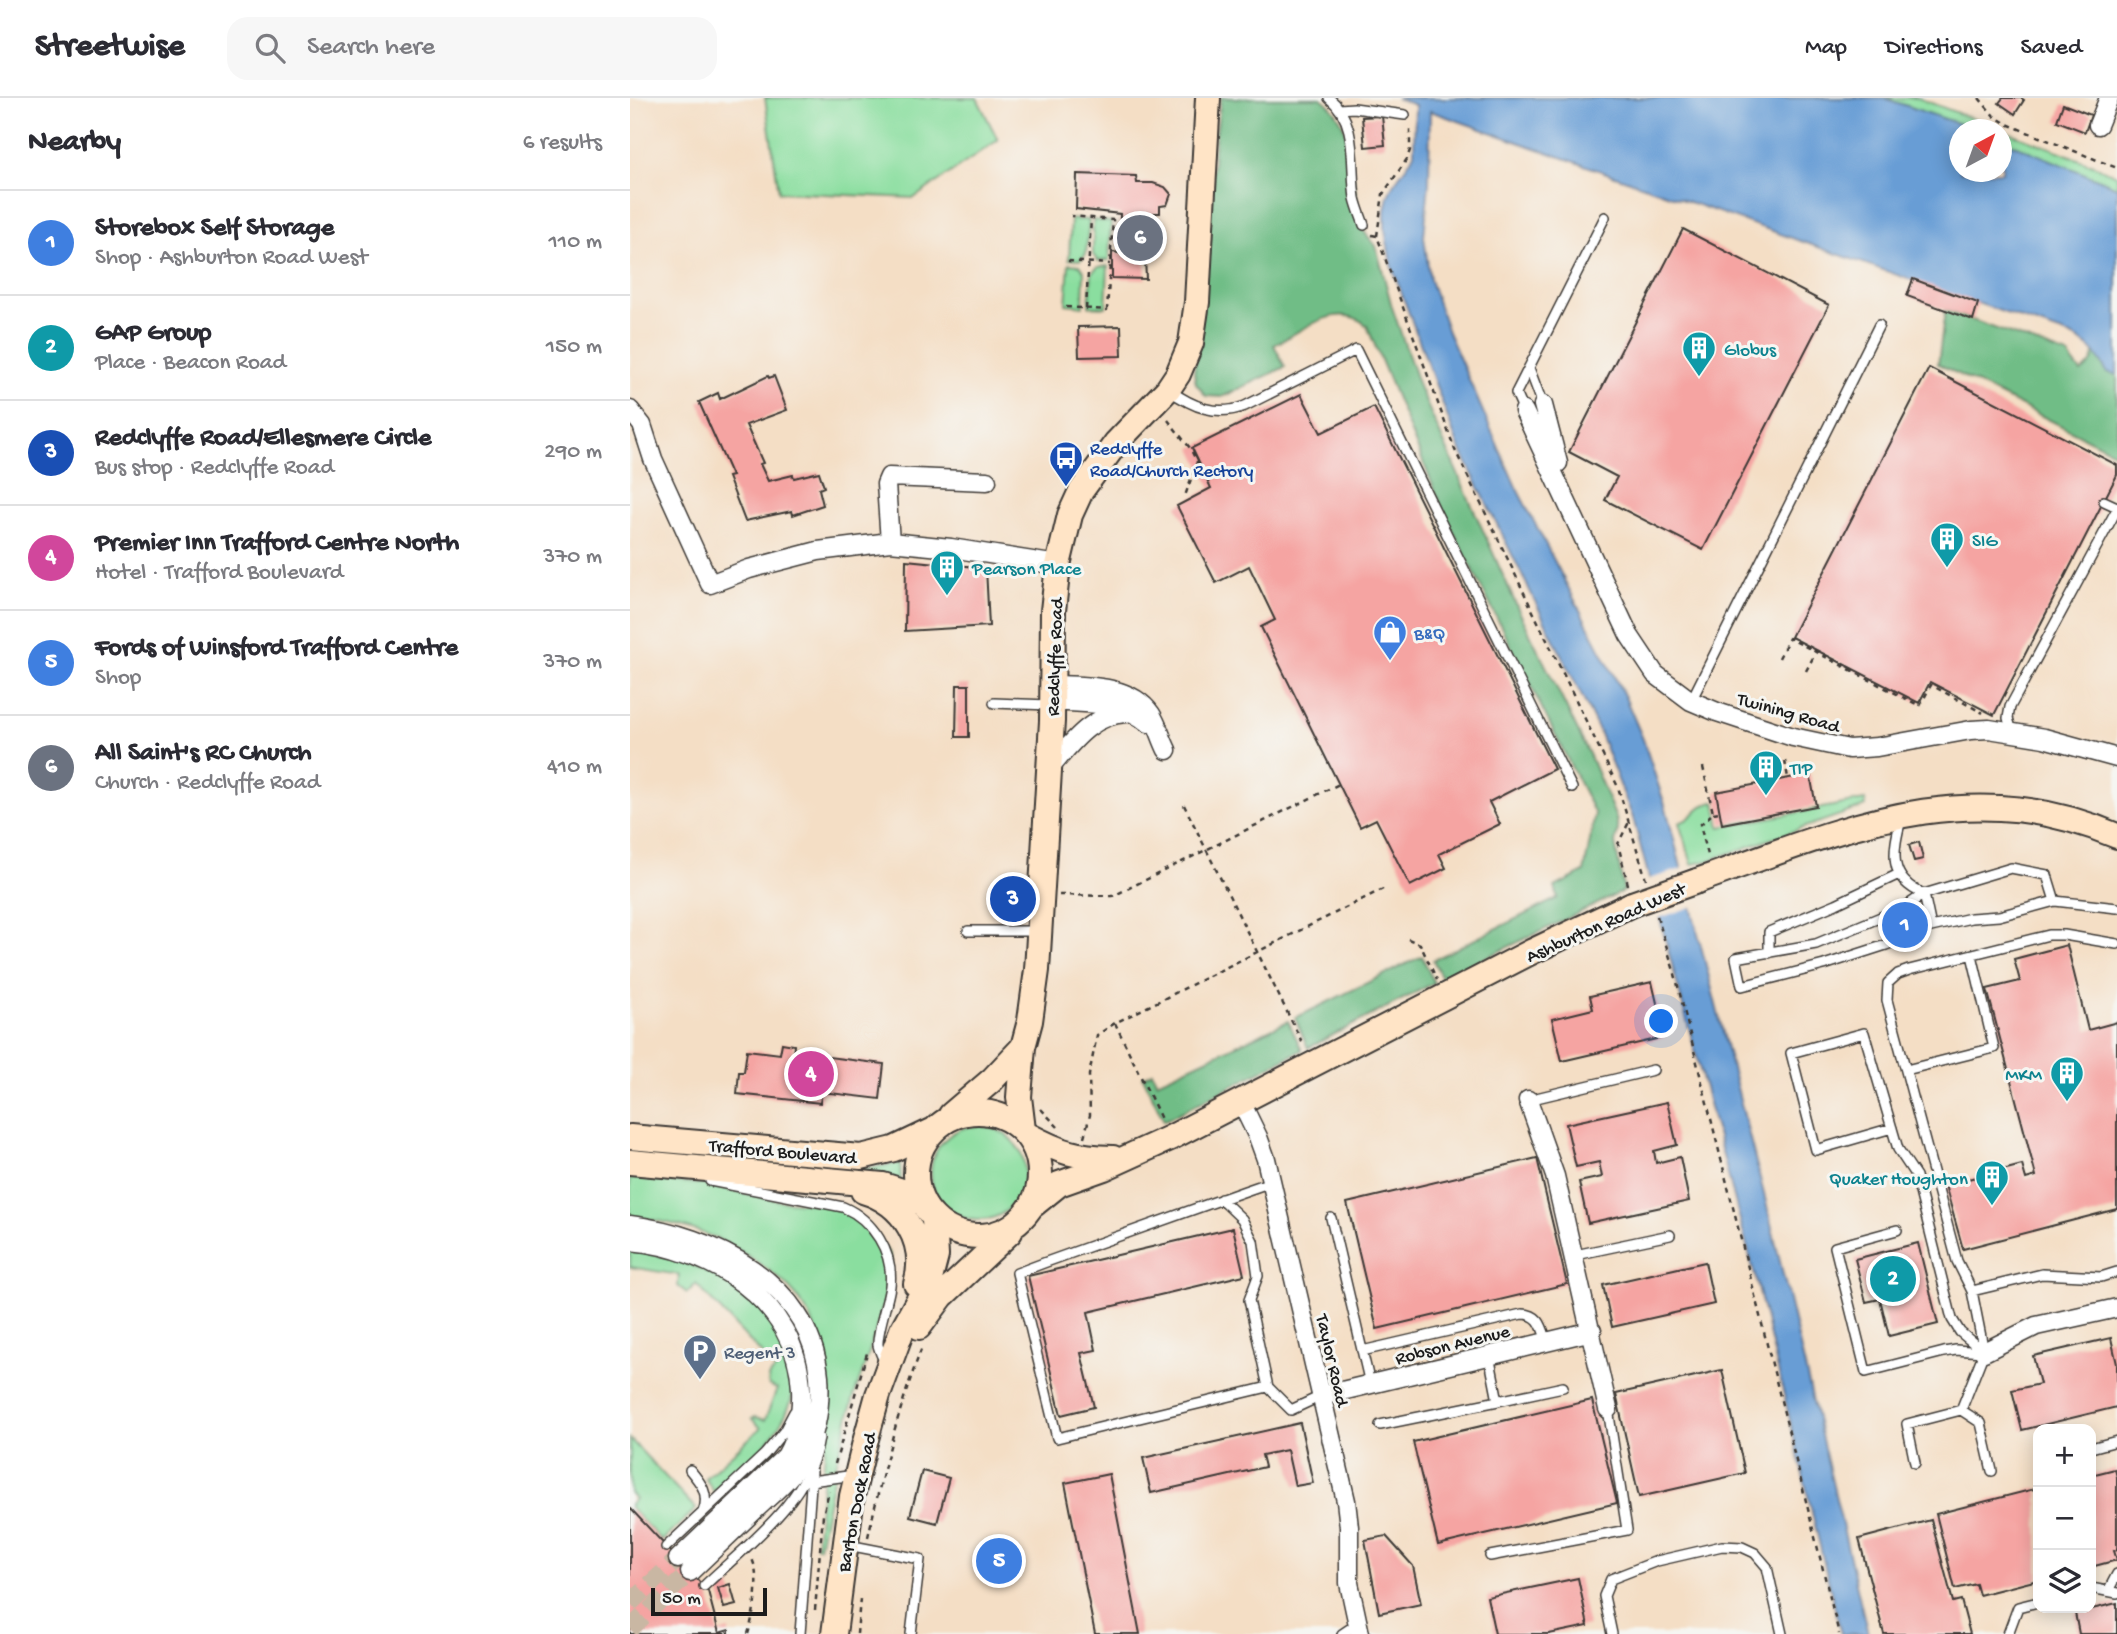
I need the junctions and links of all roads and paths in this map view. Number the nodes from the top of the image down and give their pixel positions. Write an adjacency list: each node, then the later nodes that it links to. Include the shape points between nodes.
1 (1208, 98): 21 (main road, Redclyffe Road, via 1195,321 1184,360)
2 (1329, 98): 5 (lane)
3 (1979, 98): 8 (path, via 2007,124)
4 (2109, 98): 7 (street)
5 (1339, 110): 6 (lane, via 1354,108); 12 (lane, via 1349,132 1355,198)
6 (1408, 118): 13 (path, via 1410,149 1383,194)
7 (2098, 125)
8 (2117, 168)
9 (1071, 216): 11 (path)
10 (1605, 217): 20 (lane)
11 (1091, 218): 15 (path); 16 (path, via 1113,220)
12 (1364, 225)
13 (1377, 236)
14 (1068, 261): 15 (path)
15 (1089, 262): 16 (path); 18 (path)
16 (1110, 264): 18 (path, via 1107,310)
17 (1066, 307): 18 (path)
18 (1086, 309)
19 (1879, 325): 36 (lane)
20 (1529, 368): 22 (lane); 24 (lane, via 1516,393)
21 (1161, 396): 26 (path, via 1197,463); 31 (main road, Redclyffe Road, via 1116,443 1081,491); 49 (lane, via 1205,410 1226,411 1245,406 1356,350)
22 (1544, 405): 27 (street)
23 (630, 410): 30 (street, via 642,425 710,584 818,551)
24 (1524, 411): 27 (street)
25 (987, 481): 30 (street, via 889,477)
26 (1185, 496)
27 (1566, 497): 36 (street, Twining Road, via 1643,659 1669,687)
28 (2104, 501): 29 (lane)
29 (2117, 508): 41 (lane, via 2010,707)
30 (890, 542): 31 (street)
31 (1058, 565): 35 (main road, Redclyffe Road)
32 (1817, 651): 33 (path, via 1790,638); 34 (path); 39 (path, via 1920,705 1931,685 1991,716)
33 (1779, 658)
34 (1806, 671)
35 (1052, 697): 37 (lane); 38 (street, via 1119,707); 40 (street, via 1109,690 1134,699 1150,713); 46 (main road, Redclyffe Road)
36 (1691, 701): 39 (street, Twining Road, via 1793,737 1849,749)
37 (994, 703)
38 (1138, 715): 40 (street); 46 (street, via 1118,713 1094,723)
39 (1989, 729): 41 (street, Twining Road)
40 (1158, 732): 42 (street)
41 (2012, 732): 43 (street, Twining Road)
42 (1167, 750)
43 (2117, 758)
44 (1784, 761): 47 (path)
45 (1703, 767): 52 (path)
46 (1049, 769): 61 (main road, Redclyffe Road)
47 (1788, 778)
48 (1339, 785): 56 (path)
49 (1572, 788)
50 (1184, 805): 56 (path)
51 (1720, 811): 52 (path)
52 (1713, 813): 58 (path, via 1700,825)
53 (1902, 814): 55 (main road, Ashburton Road West, via 1957,807 2008,808 2060,816); 57 (lane, via 1895,857); 58 (main road, Ashburton Road West)
54 (1629, 822): 63 (path, via 1618,844)
55 (2117, 836)
56 (1208, 850): 61 (path, via 1113,896); 70 (path)
57 (1899, 874): 60 (lane); 71 (lane, via 1769,932)
58 (1705, 878): 63 (main road, Ashburton Road West, bridge)
59 (1383, 889): 70 (path)
60 (1924, 894): 62 (lane, via 2011,867 2047,875); 65 (lane); 71 (lane, via 1905,907 1816,944)
61 (1042, 895): 67 (main road, Redclyffe Road)
62 (2055, 901): 64 (lane); 65 (lane)
63 (1632, 904): 76 (main road, Ashburton Road West)
64 (2117, 908)
65 (1931, 927): 71 (lane, via 1824,965 1742,985 1736,958)
66 (968, 931): 67 (lane)
67 (1040, 931): 75 (main road, Redclyffe Road, via 1034,998)
68 (1408, 939): 73 (path, via 1420,944)
69 (2117, 944): 72 (lane, via 2049,935)
70 (1258, 951): 74 (path); 76 (path)
71 (1769, 953)
72 (1972, 955): 78 (lane, via 1898,974 1888,983 1887,1000); 78 (lane, via 1994,1048)
73 (1434, 974)
74 (1115, 1023): 87 (path); 88 (path, via 1097,1035)
75 (1023, 1047): 82 (main road); 84 (main road, Redclyffe Road, via 1019,1107)
76 (1313, 1064): 80 (main road, Ashburton Road West)
77 (1653, 1070): 79 (lane)
78 (1906, 1070): 104 (lane, via 1957,1261)
79 (1528, 1100): 102 (street, via 1555,1176)
80 (1241, 1102): 87 (main road, Ashburton Road West); 93 (street, Taylor Road, via 1258,1137)
81 (1037, 1104): 85 (path)
82 (937, 1127): 84 (main road, via 958,1114 993,1112); 86 (main road, Trafford Boulevard, via 894,1149 861,1157); 95 (main road, via 921,1147 916,1166 916,1186)
83 (1892, 1128): 83 (lane, via 1864,1032 1791,1053 1816,1150); 111 (lane, via 1898,1149 1916,1176 1952,1319)
84 (1026, 1132): 88 (main road, Ashburton Road West); 96 (main road, via 1041,1169 1040,1188)
85 (1063, 1132)
86 (630, 1137)
87 (1170, 1138): 89 (main road, Ashburton Road West)
88 (1082, 1158): 89 (main road, Ashburton Road West)
89 (1126, 1159): 96 (main road, Ashburton Road West, via 1059,1184)
90 (630, 1162): 91 (main road, Trafford Boulevard)
91 (662, 1165): 92 (main road, Trafford Boulevard); 113 (lane, via 709,1180 831,1203 864,1218 888,1260 890,1283 878,1345)
92 (822, 1179): 95 (main road, Trafford Boulevard, via 883,1185 902,1191); 106 (main road, via 873,1194 910,1226 920,1260 919,1274)
93 (1271, 1182): 94 (lane); 118 (street, Taylor Road)
94 (1221, 1199): 115 (lane, via 1242,1219 1253,1241 1258,1276 1249,1300); 115 (lane, via 1017,1273 1057,1438)
95 (929, 1211): 96 (main road, via 950,1230 967,1236 1004,1231); 106 (main road, Barton Dock Road, via 936,1261)
96 (1026, 1213): 113 (main road, Barton Dock Road, via 942,1296)
97 (1331, 1218): 110 (lane)
98 (630, 1225): 122 (street, via 662,1230 711,1247 774,1286 800,1317 814,1350)
99 (1897, 1230): 111 (lane, via 1835,1247 1866,1372 1944,1352)
100 (1670, 1235): 102 (lane)
101 (630, 1241): 117 (street, via 673,1249 710,1264 763,1300 777,1315 796,1353)
102 (1575, 1255): 107 (street)
103 (2117, 1272): 104 (lane, via 2101,1277 2042,1274)
104 (1972, 1291): 111 (lane)
105 (2117, 1308): 111 (street, via 2036,1326)
106 (902, 1330): 113 (main road, Barton Dock Road)
107 (1592, 1331): 109 (street, Robson Avenue); 120 (street)
108 (925, 1341): 133 (path)
109 (1547, 1342): 110 (lane, via 1541,1323 1522,1314); 112 (street, Robson Avenue)
110 (1362, 1351): 114 (lane)
111 (1984, 1352): 121 (lane)
112 (1489, 1355): 114 (street, Robson Avenue); 119 (lane)
113 (888, 1372): 130 (main road, Barton Dock Road)
114 (1370, 1384): 118 (street, Robson Avenue)
115 (1268, 1387): 118 (lane, via 1291,1410)
116 (1563, 1387): 119 (lane)
117 (801, 1394): 132 (lane, via 775,1443); 134 (street, via 797,1430 786,1456)
118 (1321, 1396): 142 (street, Taylor Road, via 1346,1501 1349,1583)
119 (1498, 1401): 123 (lane)
120 (1608, 1409): 135 (lane, via 1627,1530)
121 (1961, 1410): 126 (lane, via 1907,1424); 129 (lane, via 1981,1423)
122 (819, 1416): 127 (lane); 136 (street, via 793,1472)
123 (1380, 1425)
124 (2117, 1441): 125 (lane)
125 (2096, 1447)
126 (1915, 1463)
127 (812, 1467): 131 (lane); 138 (lane, via 778,1514)
128 (690, 1470): 132 (lane, via 706,1494)
129 (1992, 1471)
130 (857, 1475): 131 (lane); 133 (main road, Barton Dock Road)
131 (811, 1480): 143 (lane)
132 (702, 1513): 134 (lane)
133 (855, 1547): 144 (main road, Barton Dock Road); 146 (lane, via 920,1559)
134 (672, 1553)
135 (1490, 1556)
136 (690, 1572)
137 (2117, 1574): 139 (lane)
138 (704, 1586)
139 (2112, 1592)
140 (860, 1598): 145 (path)
141 (2033, 1603): 150 (lane, via 2018,1607)
142 (1358, 1629): 147 (lane)
143 (800, 1634)
144 (834, 1634)
145 (857, 1634)
146 (911, 1634)
147 (1342, 1634)
148 (1612, 1634): 149 (lane, via 1604,1596 1611,1579 1657,1561 1728,1545 1749,1550 1764,1562)
149 (1782, 1634)
150 (2008, 1634)

